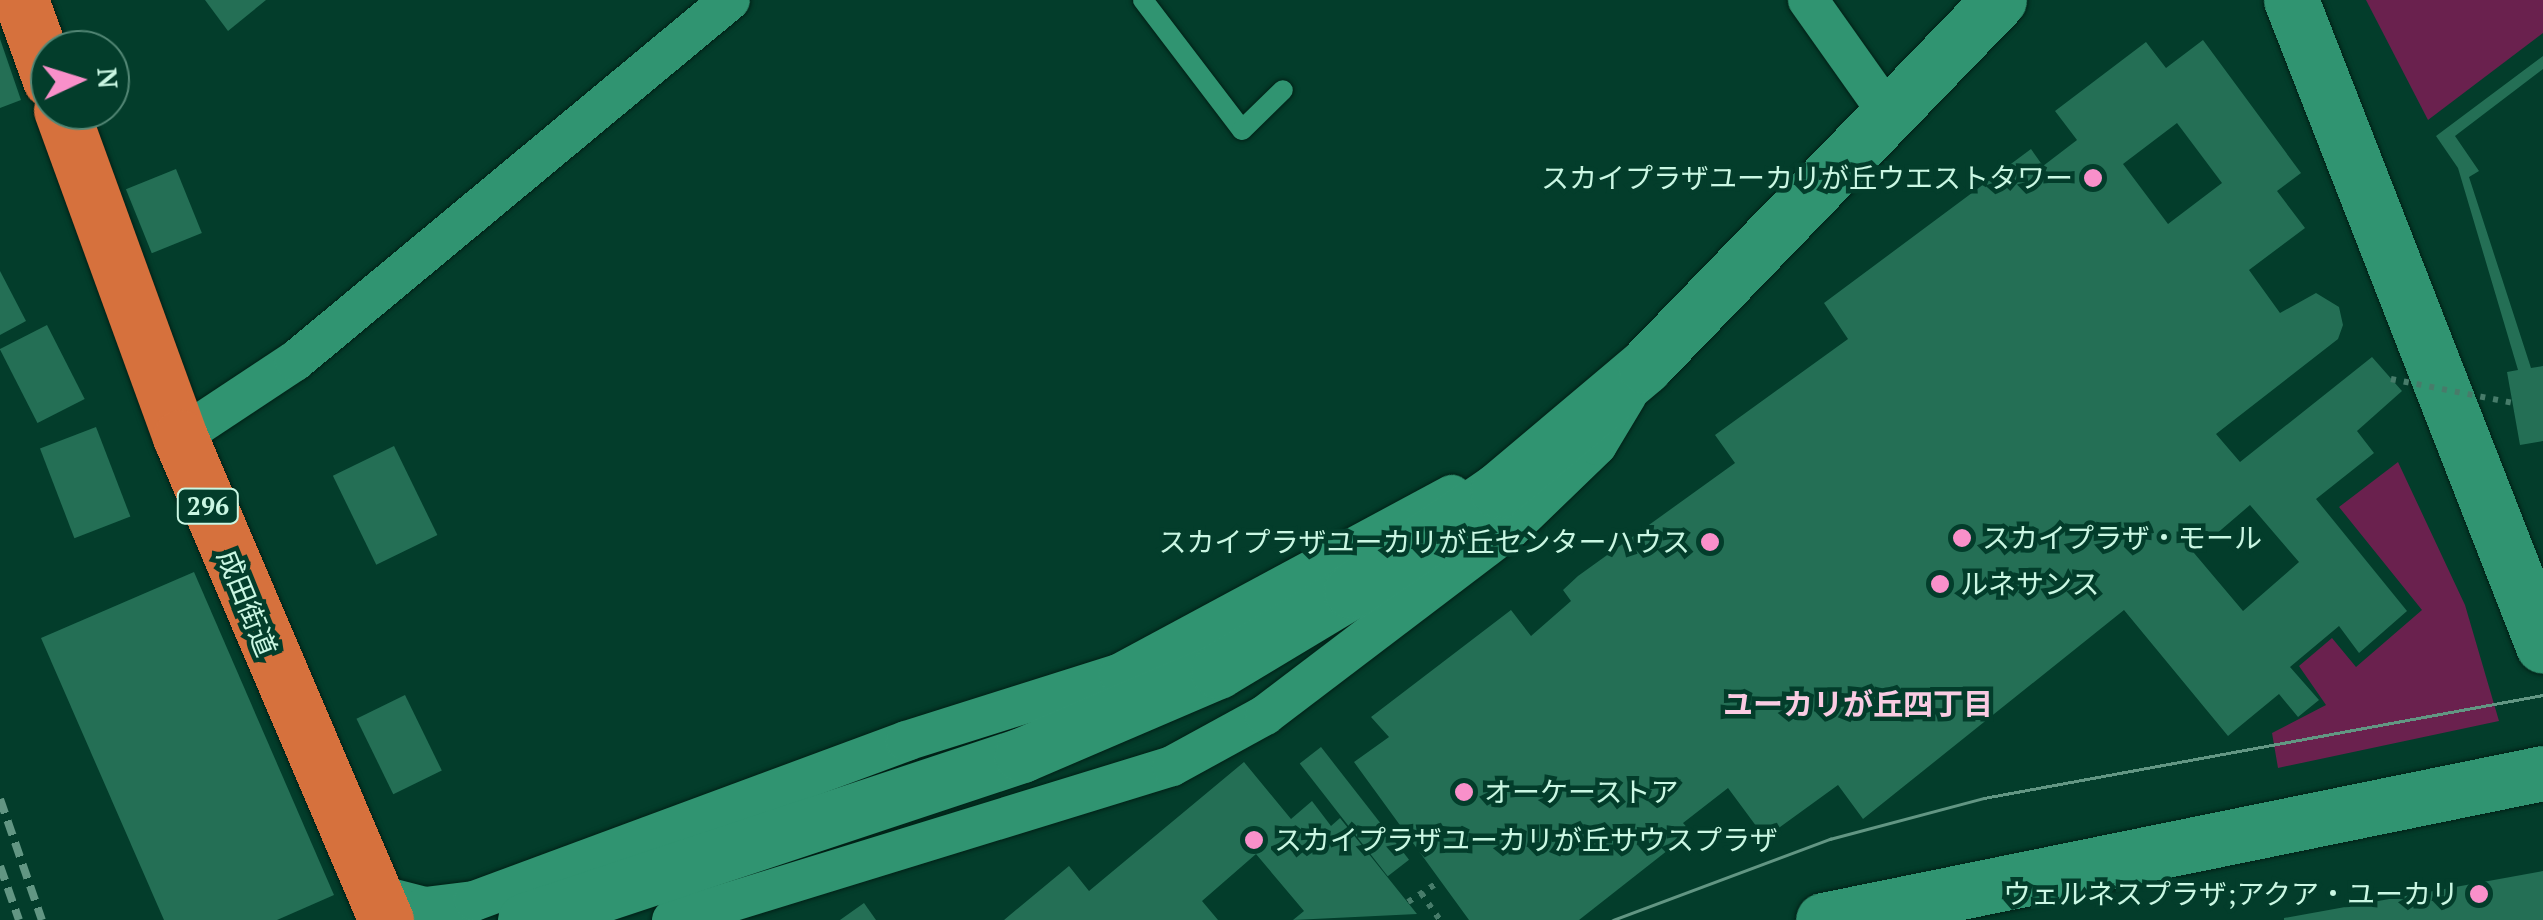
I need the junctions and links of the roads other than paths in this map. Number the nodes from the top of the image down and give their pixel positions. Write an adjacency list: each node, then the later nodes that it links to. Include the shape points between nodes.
1 (21, 0): 7 (highway)
2 (730, 0): 12 (street, via 295,361)
3 (1143, 0): 8 (lane, via 1242,130)
4 (1808, 0): 9 (street)
5 (1999, 0): 9 (street)
6 (2291, 0): 14 (street)
7 (32, 30)
8 (1283, 90)
9 (1890, 116): 11 (street)
10 (68, 130): 12 (highway, 成田街道 / 296)
11 (1644, 366): 13 (street); 18 (street, via 1597,444 1509,530 1265,715 1172,766)
12 (180, 437): 16 (highway, 成田街道 / 296)
13 (1557, 443): 16 (street, via 1119,674 906,741 447,909); 17 (street, via 1351,591 1218,671 1022,755)
14 (2543, 646)
15 (2543, 773): 19 (street)
16 (380, 907)
17 (525, 920)
18 (672, 920)
19 (1823, 920)

